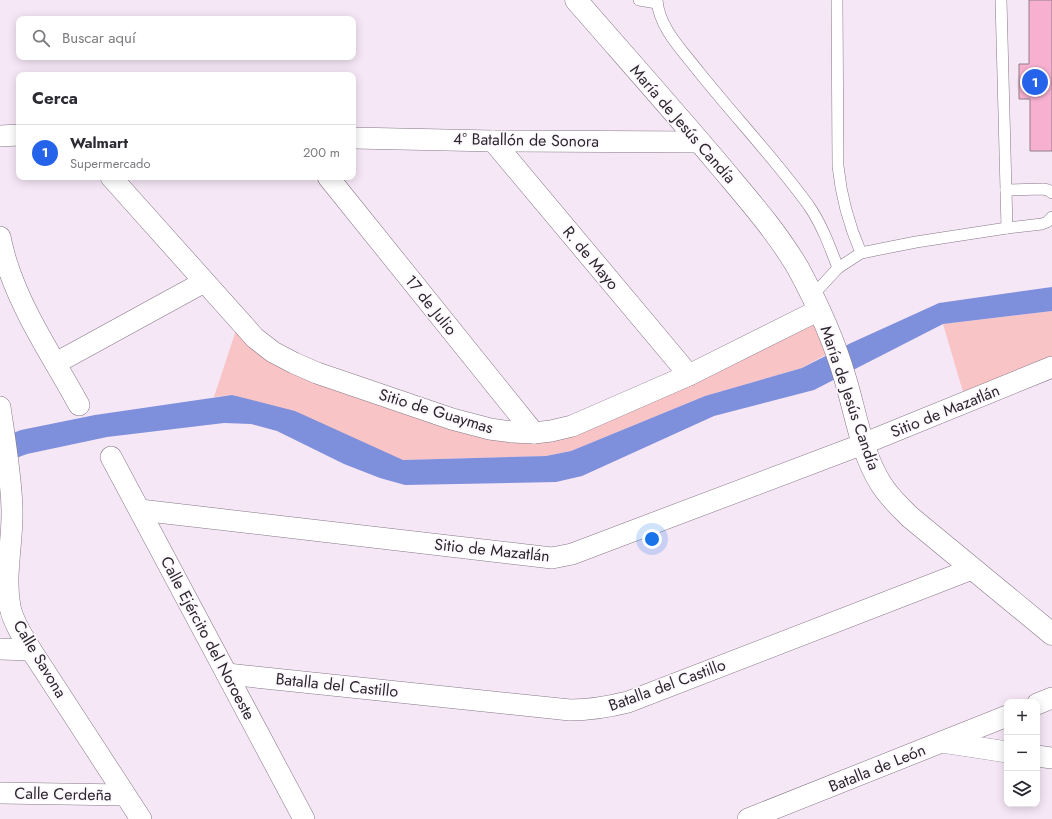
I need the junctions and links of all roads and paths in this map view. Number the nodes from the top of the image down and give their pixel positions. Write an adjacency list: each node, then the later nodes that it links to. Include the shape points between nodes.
1 (576, 0): 10 (street, María de Jesús Candía)
2 (639, 0): 5 (lane)
3 (837, 0): 18 (lane, via 840,189)
4 (1001, 0): 13 (lane)
5 (657, 2): 20 (lane, via 666,28 679,47 809,206 826,237)
6 (16, 135): 7 (street)
7 (0, 136)
8 (356, 138): 9 (street, 4° Batallón de Sonora)
9 (493, 140): 10 (street, 4° Batallón de Sonora); 25 (street, R. de Mayo)
10 (699, 142): 22 (street, María de Jesús Candía, via 769,225)
11 (114, 180): 21 (street, Sitio de Guaymas)
12 (330, 180): 28 (street, 17 de Julio)
13 (1006, 190): 14 (lane, via 1043,189); 16 (lane)
14 (1052, 193)
15 (1052, 217): 16 (lane, via 1042,224)
16 (1006, 228): 18 (lane)
17 (0, 237): 19 (street)
18 (861, 253): 20 (lane)
19 (3, 267): 23 (street)
20 (838, 268): 22 (lane)
21 (204, 282): 23 (street); 28 (street, Sitio de Guaymas, via 255,338 273,352 294,363 317,373 490,430)
22 (816, 303): 25 (street, Sitio de Guaymas); 29 (street, María de Jesús Candía, via 836,349)
23 (56, 364): 26 (street)
24 (1048, 374): 29 (street, Sitio de Mazatlán)
25 (689, 375): 28 (street, Sitio de Guaymas, via 572,426)
26 (79, 405)
27 (0, 407): 35 (street, Calle Savona, via 11,485 8,582 10,607)
28 (534, 433)
29 (863, 444): 31 (street, Sitio de Mazatlán, via 572,554 552,558); 32 (street, María de Jesús Candía, via 872,467 894,501)
30 (110, 457): 31 (street, Calle Ejército del Noroeste)
31 (140, 510): 36 (street, Calle Ejército del Noroeste)
32 (972, 569): 33 (street, María de Jesús Candía); 36 (street, Batalla del Castillo, via 628,702 591,710 570,710)
33 (1052, 634)
34 (0, 649): 35 (street)
35 (31, 650): 45 (street, Calle Savona)
36 (227, 674): 47 (street, Calle Ejército del Noroeste)
37 (1052, 698): 38 (street)
38 (1040, 703)
39 (1004, 717): 40 (street, Batalla de León)
40 (942, 742): 41 (street); 48 (street, Batalla de León)
41 (1004, 752)
42 (1040, 756): 43 (street)
43 (1052, 758)
44 (0, 793): 45 (street, Calle Cerdeña)
45 (125, 795): 46 (street, Calle Savona)
46 (141, 819)
47 (304, 819)
48 (748, 819)

